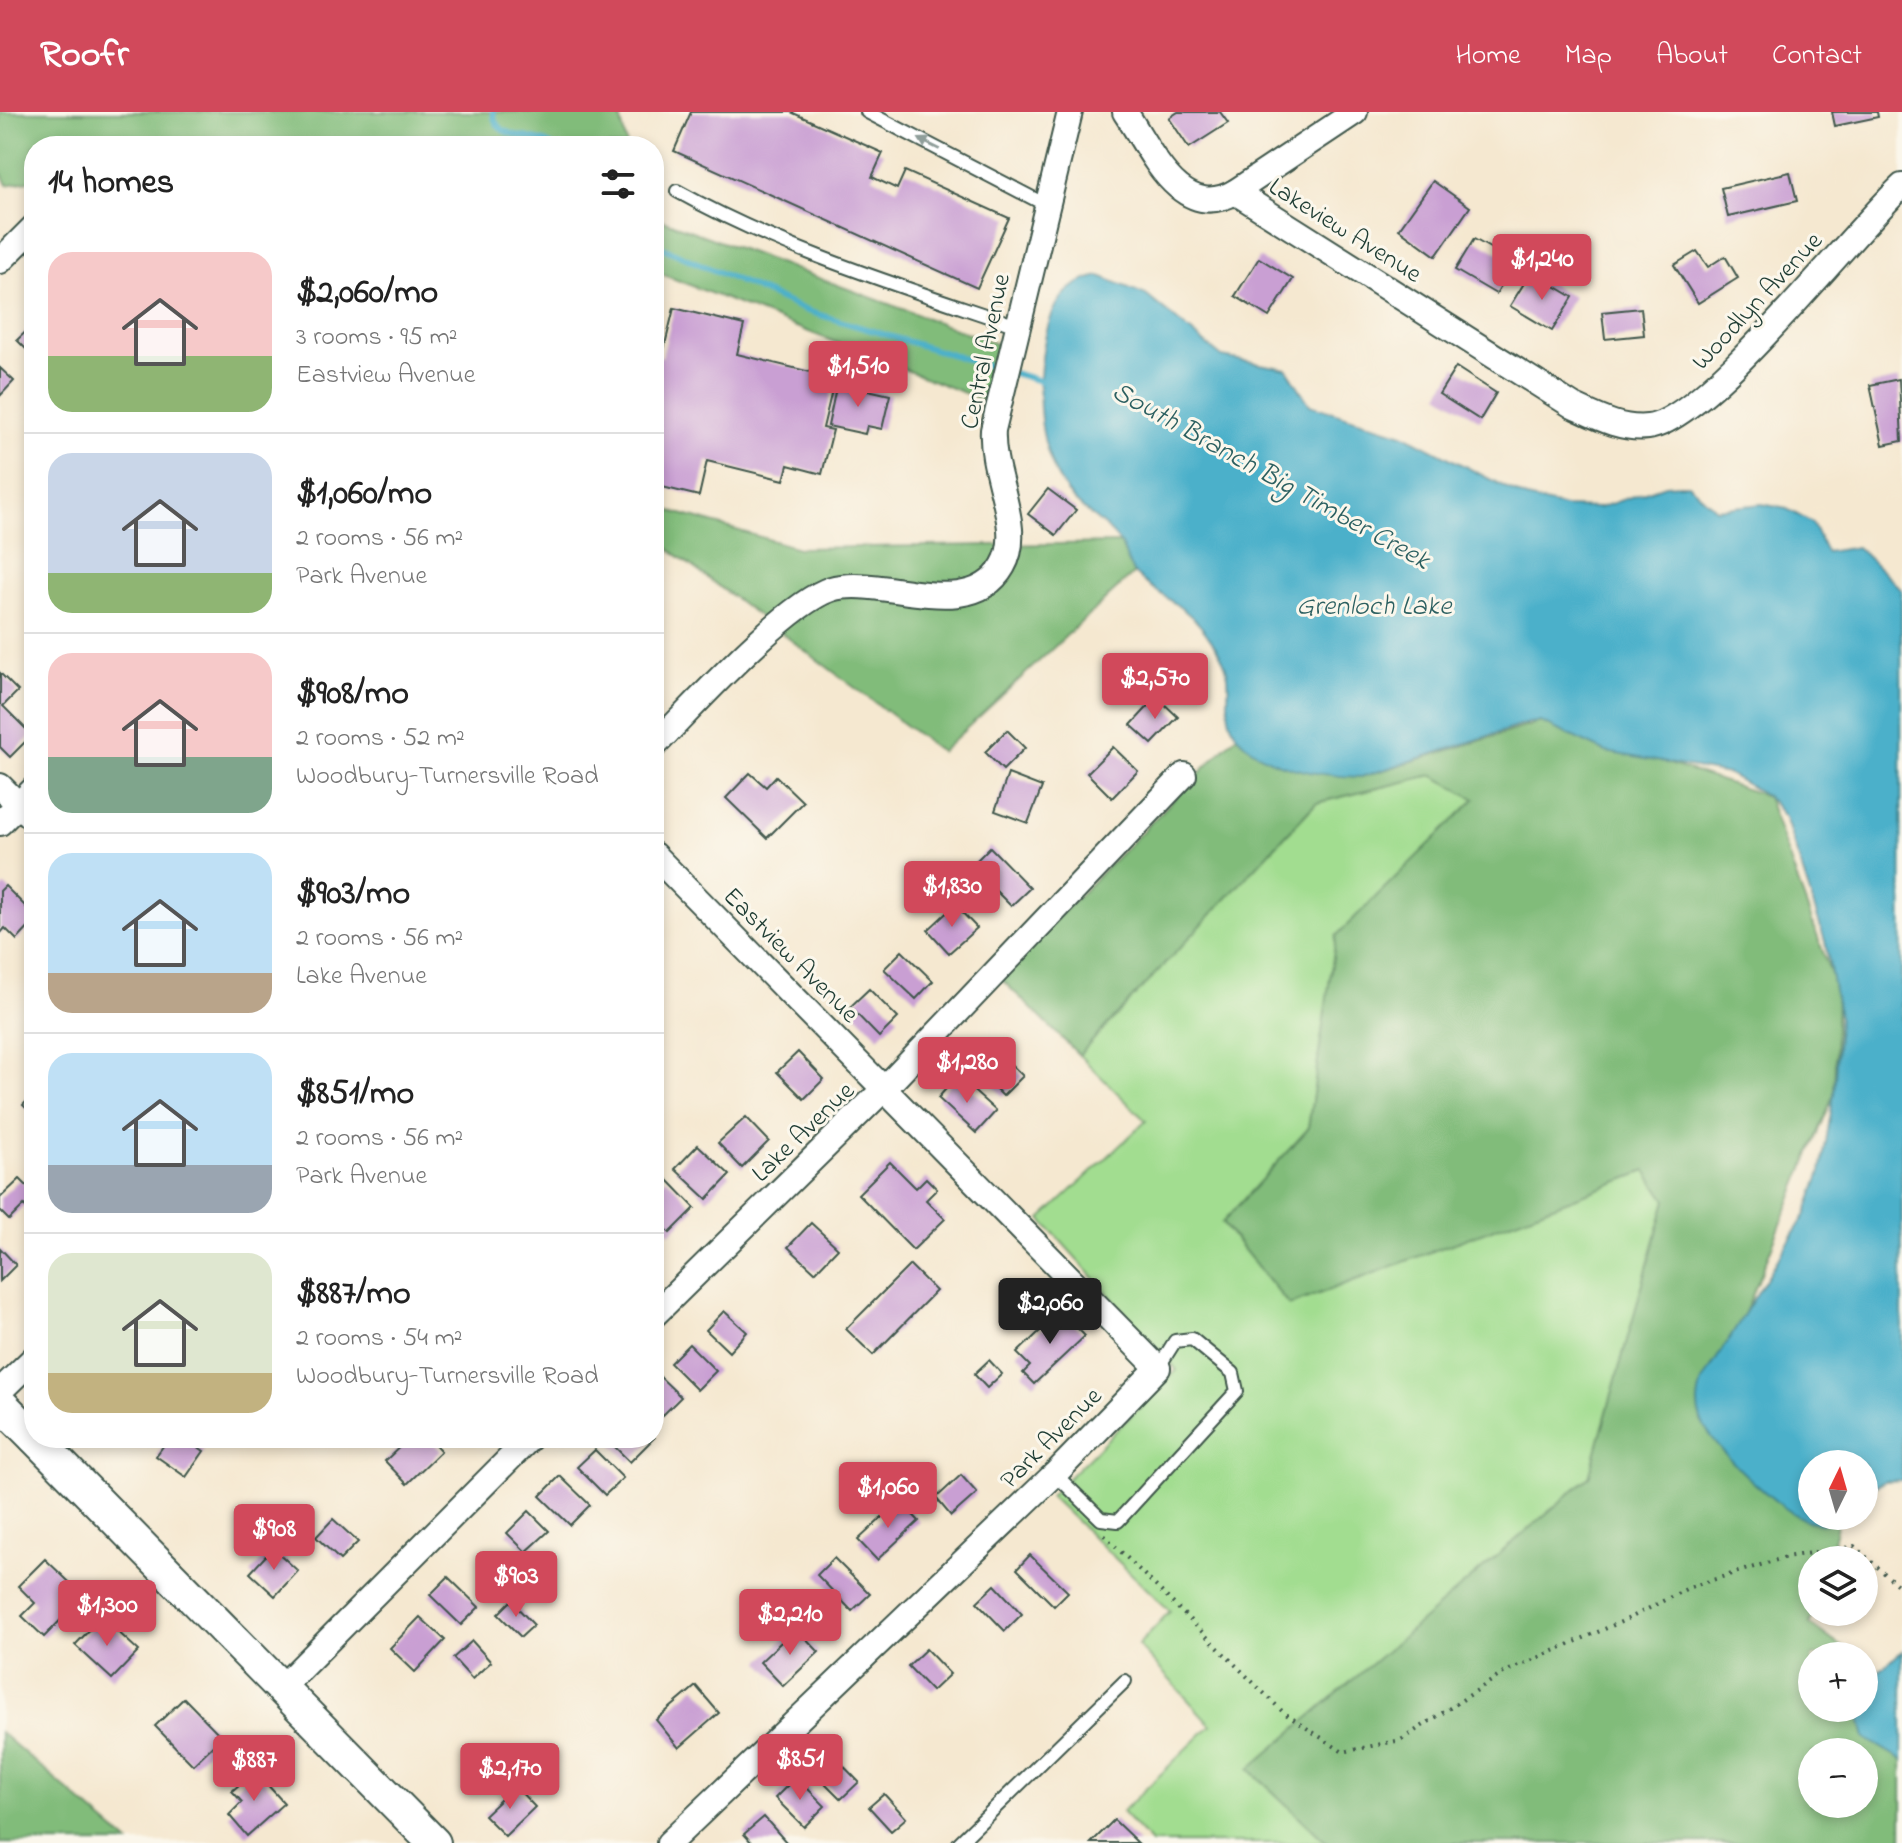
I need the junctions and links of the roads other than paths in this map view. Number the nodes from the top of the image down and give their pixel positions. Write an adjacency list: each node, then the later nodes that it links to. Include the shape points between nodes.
1 (867, 112): 8 (lane, one-way to 1)
2 (1070, 112): 8 (street, Central Avenue)
3 (1125, 112): 7 (street, via 1181,192 1200,201 1224,199)
4 (1355, 112): 7 (street)
5 (1902, 186): 12 (street, Woodlyn Avenue, via 1701,397 1667,422)
6 (677, 191): 11 (lane, via 713,211 889,282)
7 (1235, 192): 12 (street, Lakeview Avenue, via 1573,406 1613,424)
8 (1046, 205): 11 (street, Central Avenue)
9 (24, 237): 10 (street)
10 (0, 261)
11 (1017, 326): 13 (street, Central Avenue, via 992,445 1012,536 1003,567 992,579 944,596 850,585 812,598)
12 (1635, 427)
13 (664, 736)
14 (1184, 775): 20 (street, Lake Avenue)
15 (0, 786): 16 (street)
16 (24, 801)
17 (24, 807): 18 (street)
18 (0, 823)
19 (664, 865): 20 (street, Eastview Avenue)
20 (885, 1088): 21 (street, Lake Avenue); 23 (street, Eastview Avenue)
21 (664, 1305)
22 (24, 1368): 24 (street)
23 (1158, 1368): 29 (street, Park Avenue); 29 (lane, via 1175,1341 1192,1339 1233,1373 1237,1391 1118,1521 1101,1519)
24 (0, 1391)
25 (0, 1403): 26 (main road)
26 (24, 1428)
27 (44, 1448): 31 (main road)
28 (520, 1448): 31 (street)
29 (1055, 1474): 33 (street, Park Avenue)
30 (1125, 1681): 34 (lane)
31 (282, 1687): 32 (main road)
32 (434, 1843)
33 (669, 1843)
34 (959, 1843)

